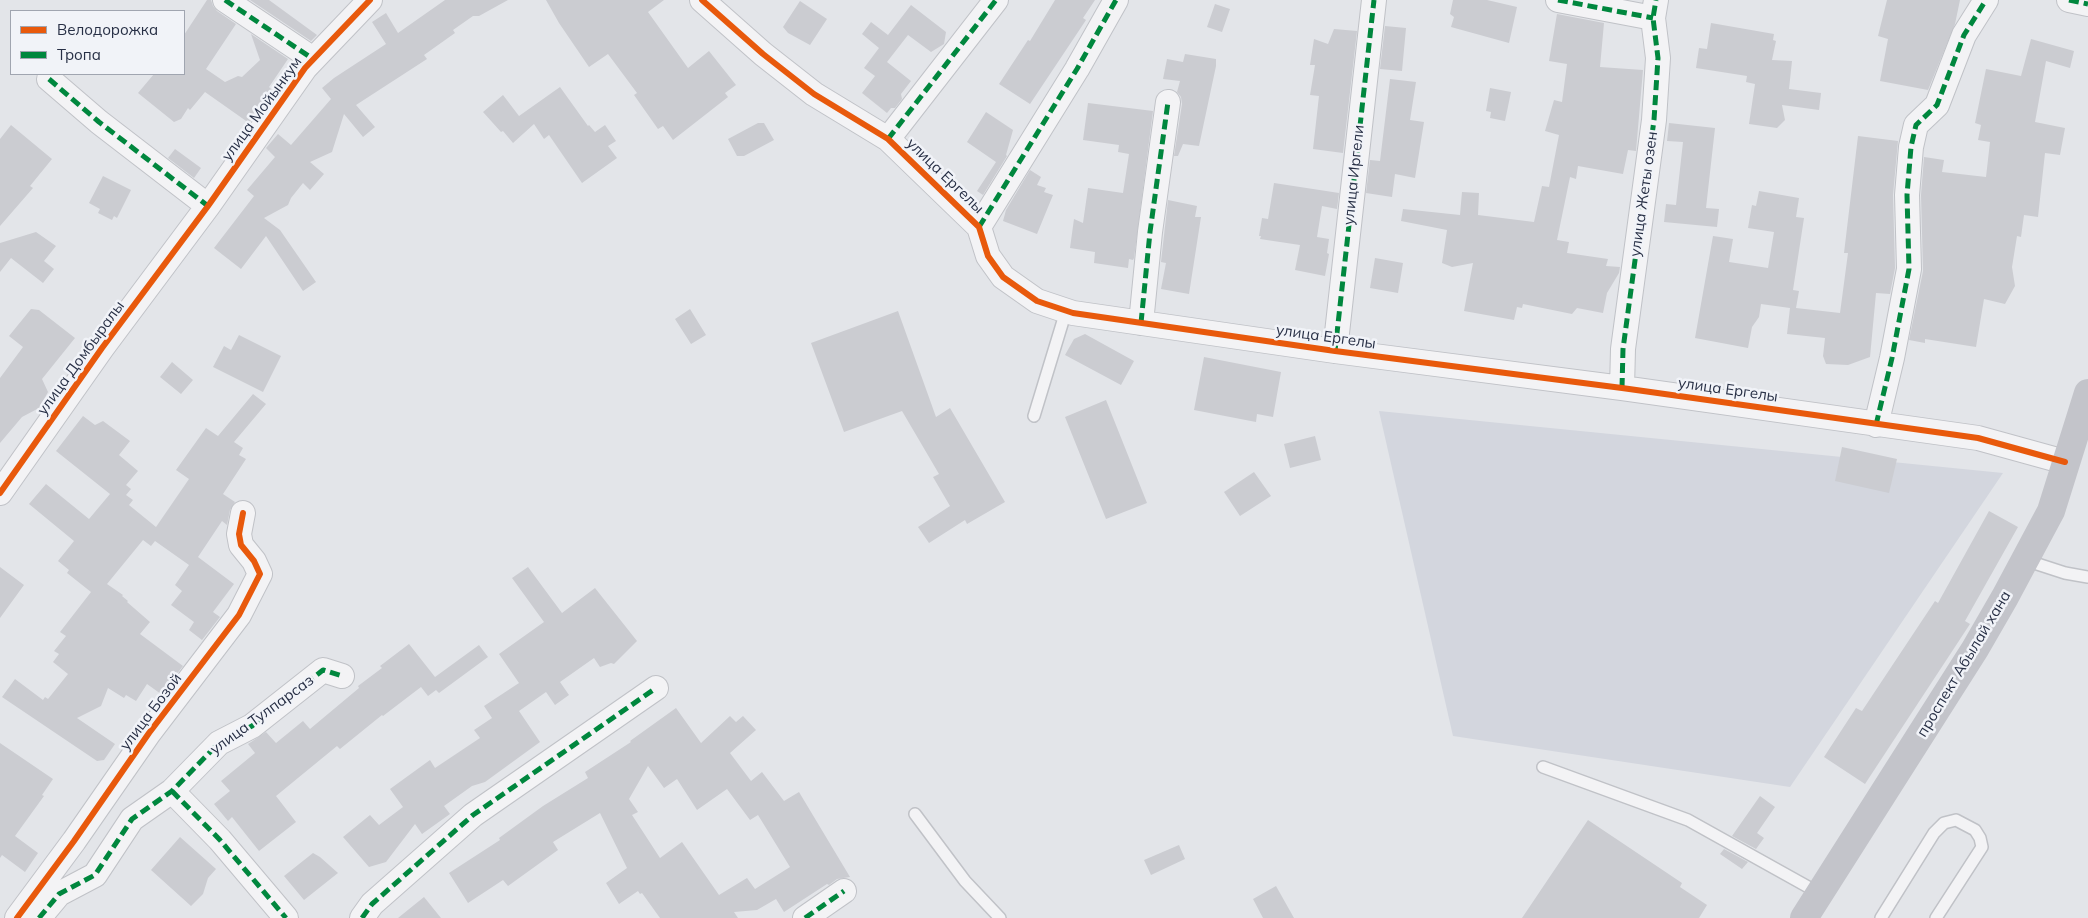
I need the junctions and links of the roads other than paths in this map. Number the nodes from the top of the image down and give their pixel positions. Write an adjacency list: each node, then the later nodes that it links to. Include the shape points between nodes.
1 (225, 0): 12 (street)
2 (370, 0): 12 (street, улица Мойынкум)
3 (702, 0): 15 (street, улица Ергелы, via 814,94)
4 (996, 0): 15 (street)
5 (1116, 0): 17 (street)
6 (1374, 0): 21 (street, улица Иргели)
7 (1558, 0): 11 (street)
8 (1986, 0): 25 (street, via 1964,36 1937,105 1916,126 1907,195 1909,268)
9 (2069, 0): 10 (street)
10 (2088, 4)
11 (1655, 9): 22 (street, улица Жеты озен, via 1658,58 1654,120 1623,349)
12 (313, 59): 16 (street, улица Мойынкум)
13 (49, 79): 16 (street)
14 (1168, 102): 20 (street)
15 (888, 139): 17 (street, улица Ергелы)
16 (208, 206): 18 (street, улица Мойынкум)
17 (980, 227): 19 (street, улица Ергелы, via 988,256 1003,277 1037,301)
18 (184, 240): 27 (street, улица Домбыралы, via 102,348)
19 (1066, 311): 20 (street, улица Ергелы); 24 (lane)
20 (1141, 323): 21 (street, улица Ергелы)
21 (1335, 351): 22 (street, улица Ергелы)
22 (1622, 388): 25 (street, улица Ергелы)
23 (2088, 393): 26 (main road, проспект Абылай хана)
24 (1034, 416)
25 (1876, 425): 26 (street, улица Ергелы, via 1978,438)
26 (2065, 462): 29 (main road, проспект Абылай хана, via 2051,510)
27 (0, 493)
28 (243, 513): 38 (street, улица Бозой, via 239,534 241,545 260,574 255,588 239,615 149,733)
29 (2025, 560): 30 (lane); 37 (main road, проспект Абылай хана, via 1975,649)
30 (2088, 577)
31 (342, 676): 34 (street, улица Тулпарсаз, via 323,670 252,726 219,743)
32 (656, 688): 41 (street, via 473,815 372,904)
33 (1544, 767): 37 (lane, via 1688,820)
34 (172, 791): 39 (street, улица Тулпарсаз, via 132,819 95,875 60,894); 40 (street, via 220,840)
35 (915, 814): 43 (lane, via 965,881)
36 (844, 892): 42 (street)
37 (1819, 893): 44 (main road, проспект Абылай хана)
38 (17, 918)
39 (39, 918)
40 (286, 918)
41 (362, 918)
42 (806, 918)
43 (1000, 918)
44 (1804, 918)
45 (1881, 918): 46 (lane, via 1934,833 1944,823 1956,820 1975,830 1982,847)
46 (1936, 918)

